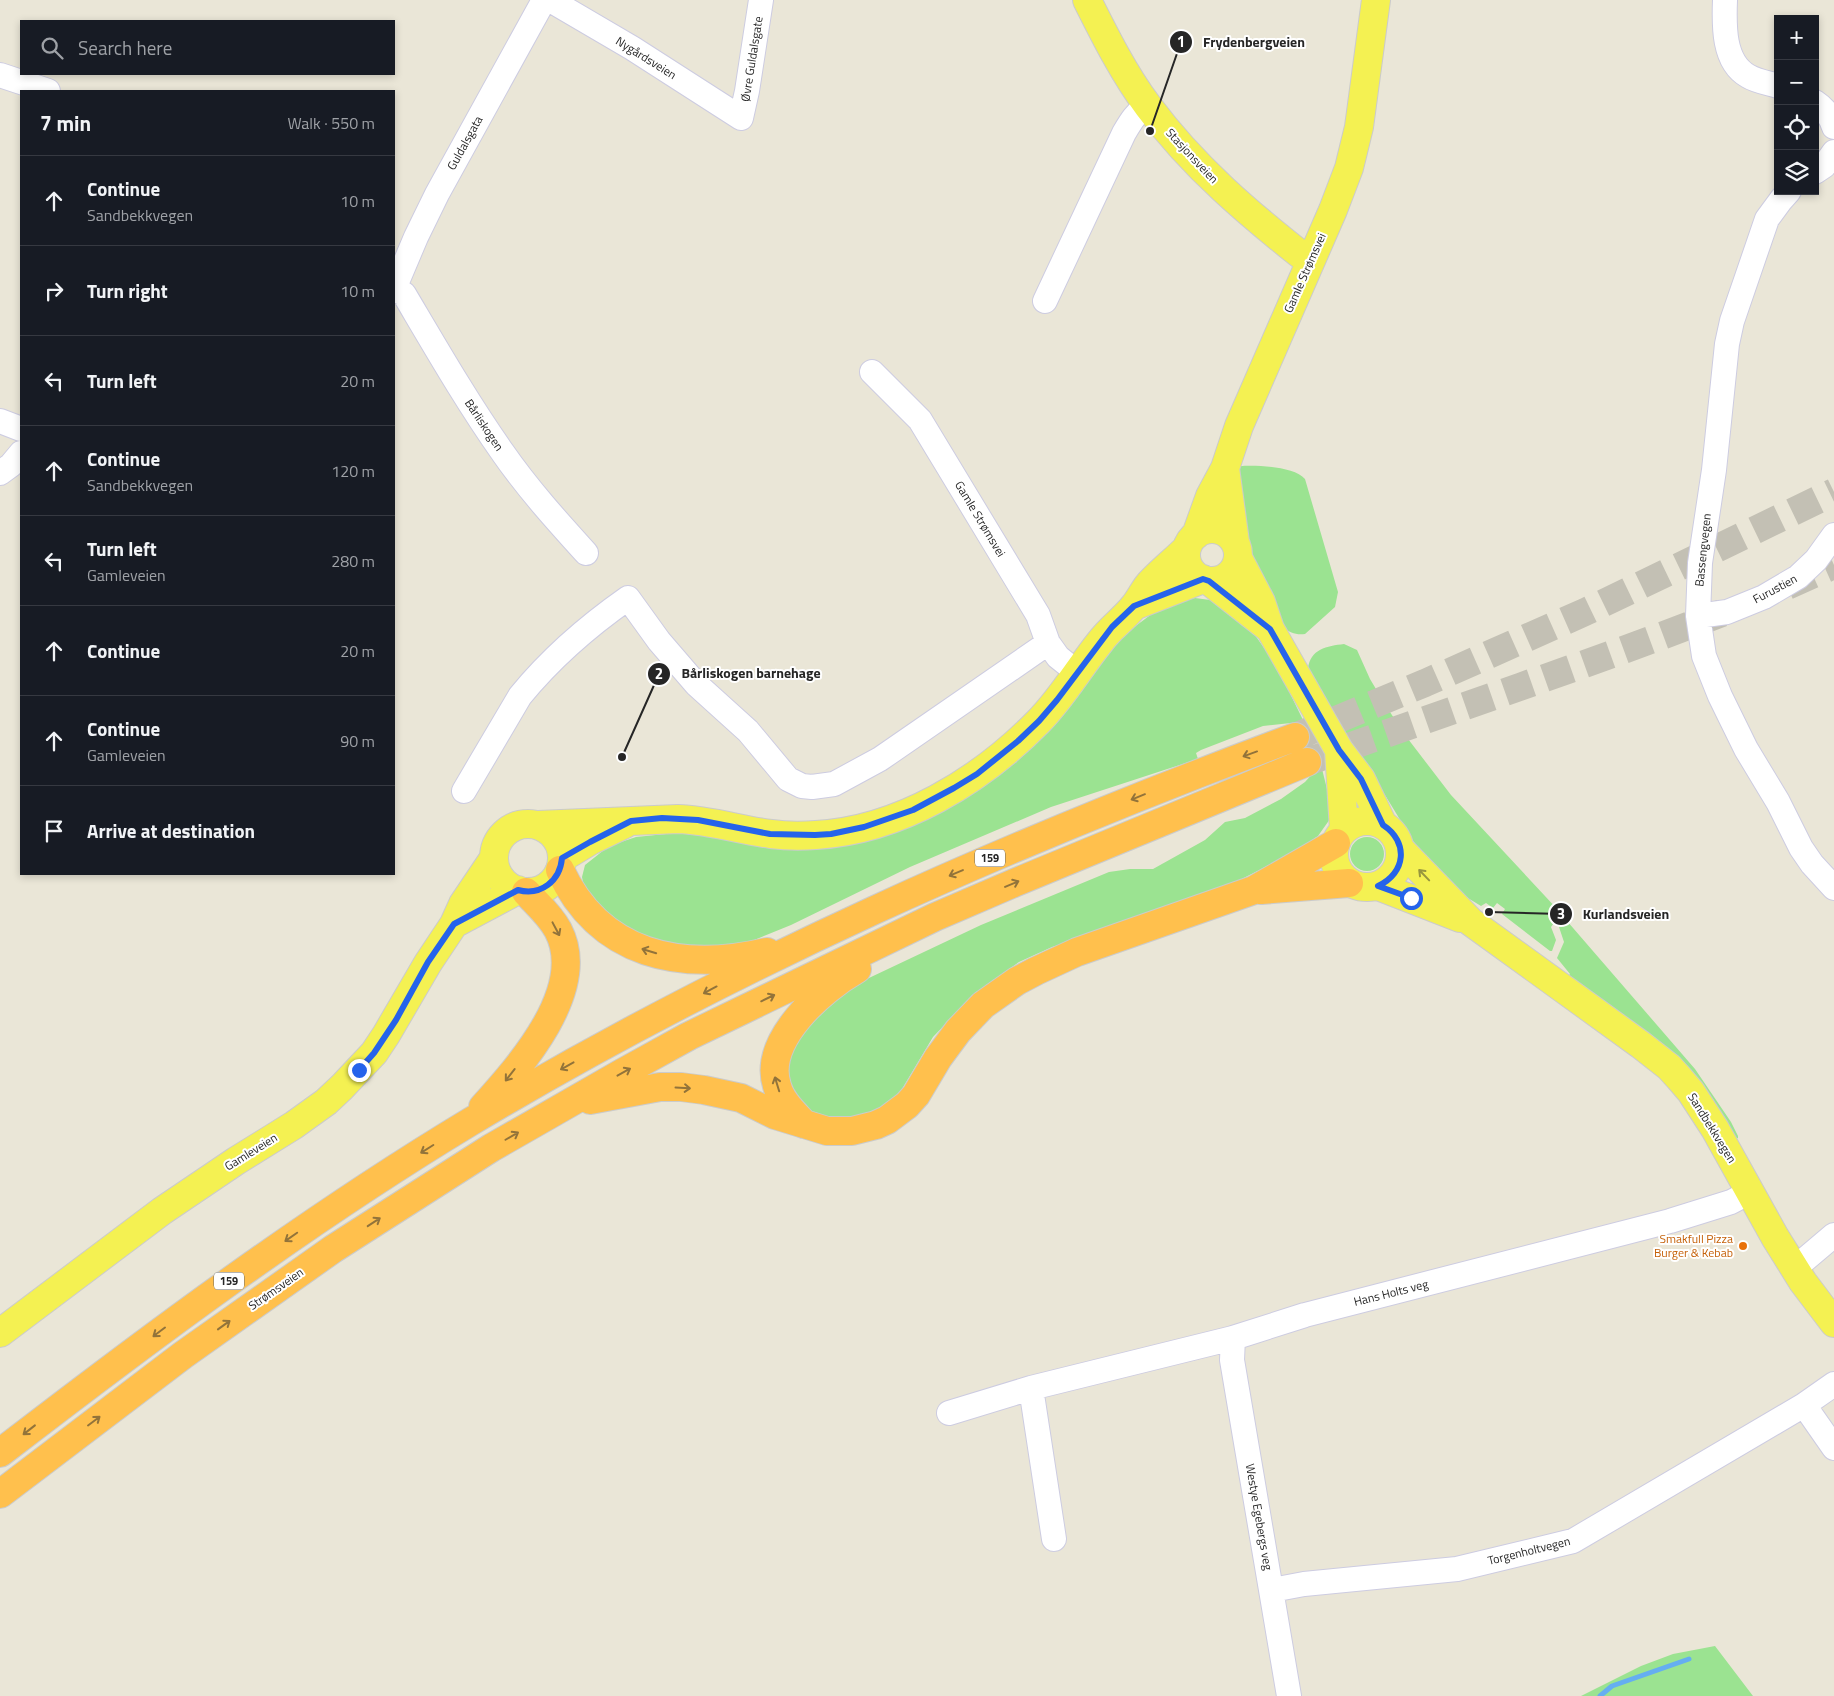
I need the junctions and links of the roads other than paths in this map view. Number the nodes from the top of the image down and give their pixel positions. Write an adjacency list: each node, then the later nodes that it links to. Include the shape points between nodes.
1 (544, 0): 18 (street, Guldalsgata, via 437,194)
2 (550, 0): 12 (street, Nygårdsveien)
3 (761, 0): 12 (street, Øvre Guldalsgate)
4 (1087, 0): 10 (main road, Stasjonsveien)
5 (1376, 0): 17 (main road, Gamle Strømsvei, via 1354,149 1333,210)
6 (1725, 0): 8 (street, via 1728,51 1738,68 1748,76)
7 (0, 75): 9 (street)
8 (1774, 85)
9 (45, 90)
10 (1147, 105): 17 (main road, Stasjonsveien, via 1228,194); 20 (street, via 1138,112 1124,133)
11 (1819, 105): 13 (street)
12 (741, 118)
13 (1834, 127)
14 (1834, 152): 15 (street)
15 (1819, 169)
16 (1786, 195): 33 (street, Bassengvegen, via 1767,219 1730,329 1700,563)
17 (1310, 262): 25 (main road, Gamle Strømsvei, via 1242,417)
18 (395, 287)
19 (395, 290): 30 (street, Bårliskogen, via 404,294 474,411 504,454 536,497)
20 (1046, 301)
21 (872, 372): 35 (street, Gamle Strømsvei, via 920,420 1038,615)
22 (0, 421): 23 (street)
23 (20, 429)
24 (20, 454): 26 (street)
25 (1225, 468): 28 (main road, Gamle Strømsvei); 29 (main road)
26 (0, 473)
27 (1834, 535): 33 (street, Furustien, via 1816,560 1798,577 1764,597 1727,612)
28 (1191, 541): 29 (main road, via 1202,531 1217,529 1230,536); 31 (main road, via 1187,563 1196,575); 32 (main road, via 1148,585)
29 (1237, 550): 31 (main road, via 1232,573 1225,578); 34 (main road)
30 (586, 553)
31 (1206, 580): 32 (main road); 34 (main road)
32 (1134, 606): 36 (main road, via 1107,633)
33 (1698, 616): 50 (street, Bassengvegen, via 1704,656 1746,749 1801,848)
34 (1270, 629): 38 (main road)
35 (1048, 643): 36 (street, Gamle Strømsvei, via 1058,658); 40 (street, via 880,759 834,784 802,786 788,778 748,731 696,684 628,598 577,637 531,682)
36 (1078, 673): 41 (main road, via 1039,721 996,759 913,810 879,822 838,833 800,836 770,834 698,820 662,818)
37 (1296, 737): 56 (highway, 159, one-way to 56, via 1183,778 991,857)
38 (1339, 750): 43 (main road, via 1361,779); 44 (main road)
39 (1308, 762): 53 (highway, 159, one-way to 39)
40 (464, 791)
41 (631, 821): 42 (main road); 47 (main road, via 590,842)
42 (538, 825): 46 (main road, via 519,824 511,828 498,841); 47 (main road, via 553,834 561,849)
43 (1383, 825): 44 (main road, via 1362,821 1353,824); 45 (main road, via 1395,835)
44 (1340, 836): 48 (main road, via 1334,854 1335,865); 51 (highway)
45 (1401, 850): 49 (main road, via 1401,859 1393,876); 54 (main road, Sandbekkvegen, one-way to 45)
46 (494, 858): 52 (main road, via 498,875 510,887); 55 (main road, Gamleveien)
47 (561, 864): 52 (main road, via 555,879 547,886 537,891); 56 (highway, one-way to 47, via 747,956 710,960 668,957 643,950 607,931 590,916 574,896)
48 (1349, 882): 49 (main road, via 1358,887); 51 (highway)
49 (1378, 886): 54 (main road, Sandbekkvegen)
50 (1834, 888)
51 (1254, 890): 59 (highway, via 1077,952 1036,970 989,1001 970,1018 946,1046 916,1095 887,1120 864,1129 840,1132)
52 (522, 891): 55 (main road, Gamleveien); 58 (highway, one-way to 58, via 540,906 558,930 566,957 566,971 556,1005 534,1044)
53 (935, 917): 57 (highway, 159, one-way to 53, via 689,1036); 59 (highway, one-way to 53, via 786,1105 774,1076 777,1053 786,1034 821,996 845,976)
54 (1471, 922): 60 (main road, Sandbekkvegen, via 1669,1067 1703,1109)
55 (454, 924): 64 (main road, Gamleveien, via 386,1035 359,1070 332,1097 162,1211)
56 (800, 944): 58 (highway, 159, one-way to 58, via 606,1045)
57 (566, 1105): 59 (highway, one-way to 59, via 639,1090 681,1088 741,1098 775,1115); 72 (highway, Strømsveien / 159, one-way to 57, via 278,1286 430,1186)
58 (468, 1123): 71 (highway, 159, one-way to 71, via 245,1269)
59 (804, 1124)
60 (1750, 1192): 62 (main road, Sandbekkvegen); 65 (street, Hans Holts veg, via 1731,1202 1670,1221 1305,1315)
61 (1834, 1235): 62 (street)
62 (1795, 1268): 63 (main road, Sandbekkvegen)
63 (1834, 1323)
64 (0, 1333)
65 (1233, 1338): 67 (street, Hans Holts veg); 74 (street, Westye Egebergs veg, via 1232,1360)
66 (1834, 1384): 68 (street, Torgenholtvegen)
67 (1031, 1388): 69 (street, Hans Holts veg); 73 (street)
68 (1804, 1405): 70 (street); 74 (street, Torgenholtvegen, via 1573,1541 1457,1569)
69 (949, 1413)
70 (1834, 1448)
71 (0, 1453)
72 (0, 1494)
73 (1054, 1539)
74 (1272, 1590): 75 (street, Westye Egebergs veg)
75 (1289, 1696)

